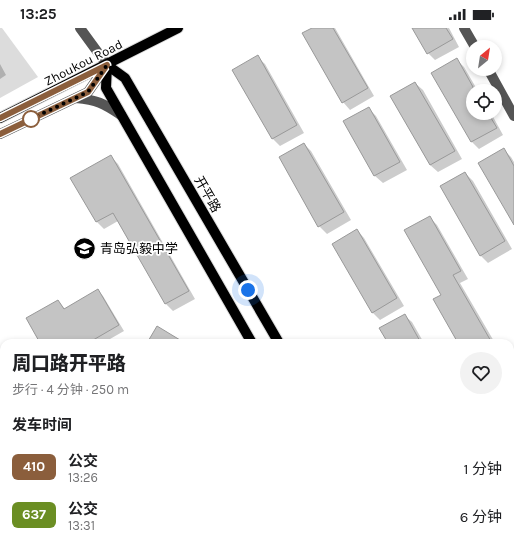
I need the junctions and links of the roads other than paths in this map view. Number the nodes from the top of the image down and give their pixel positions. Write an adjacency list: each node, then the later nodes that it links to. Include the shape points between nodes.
1 (80, 28): 5 (street, 开平路)
2 (178, 28): 5 (main road, Zhoukou Road)
3 (464, 28): 4 (street)
4 (471, 40)
5 (107, 65): 7 (street, via 88,92); 8 (main road, via 106,88); 10 (main road, Zhoukou Road); 13 (main road, 开平路, via 125,78)
6 (492, 76): 9 (street)
7 (76, 98): 8 (street, via 104,103); 11 (street)
8 (121, 115): 12 (main road)
9 (514, 116)
10 (0, 118)
11 (0, 134)
12 (250, 339)
13 (277, 339)

